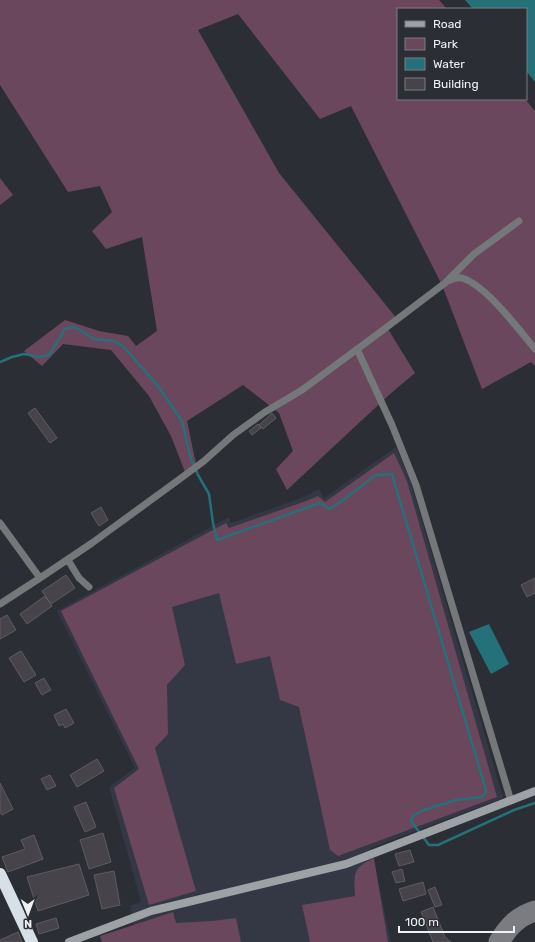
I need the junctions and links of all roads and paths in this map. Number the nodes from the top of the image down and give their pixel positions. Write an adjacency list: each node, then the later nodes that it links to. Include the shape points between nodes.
1 (519, 221): 2 (street, via 474,254)
2 (445, 283): 3 (street, via 457,277 477,285); 4 (street)
3 (535, 349)
4 (357, 350): 6 (street, via 233,435 204,461); 11 (street, via 392,425 416,485)
5 (0, 523): 7 (street)
6 (68, 560): 7 (street); 8 (street)
7 (40, 578): 9 (street)
8 (89, 587)
9 (0, 604)
10 (535, 791): 11 (street)
11 (511, 801): 14 (street, via 346,864 151,911)
12 (0, 874): 13 (highway)
13 (32, 942)
14 (69, 942)

